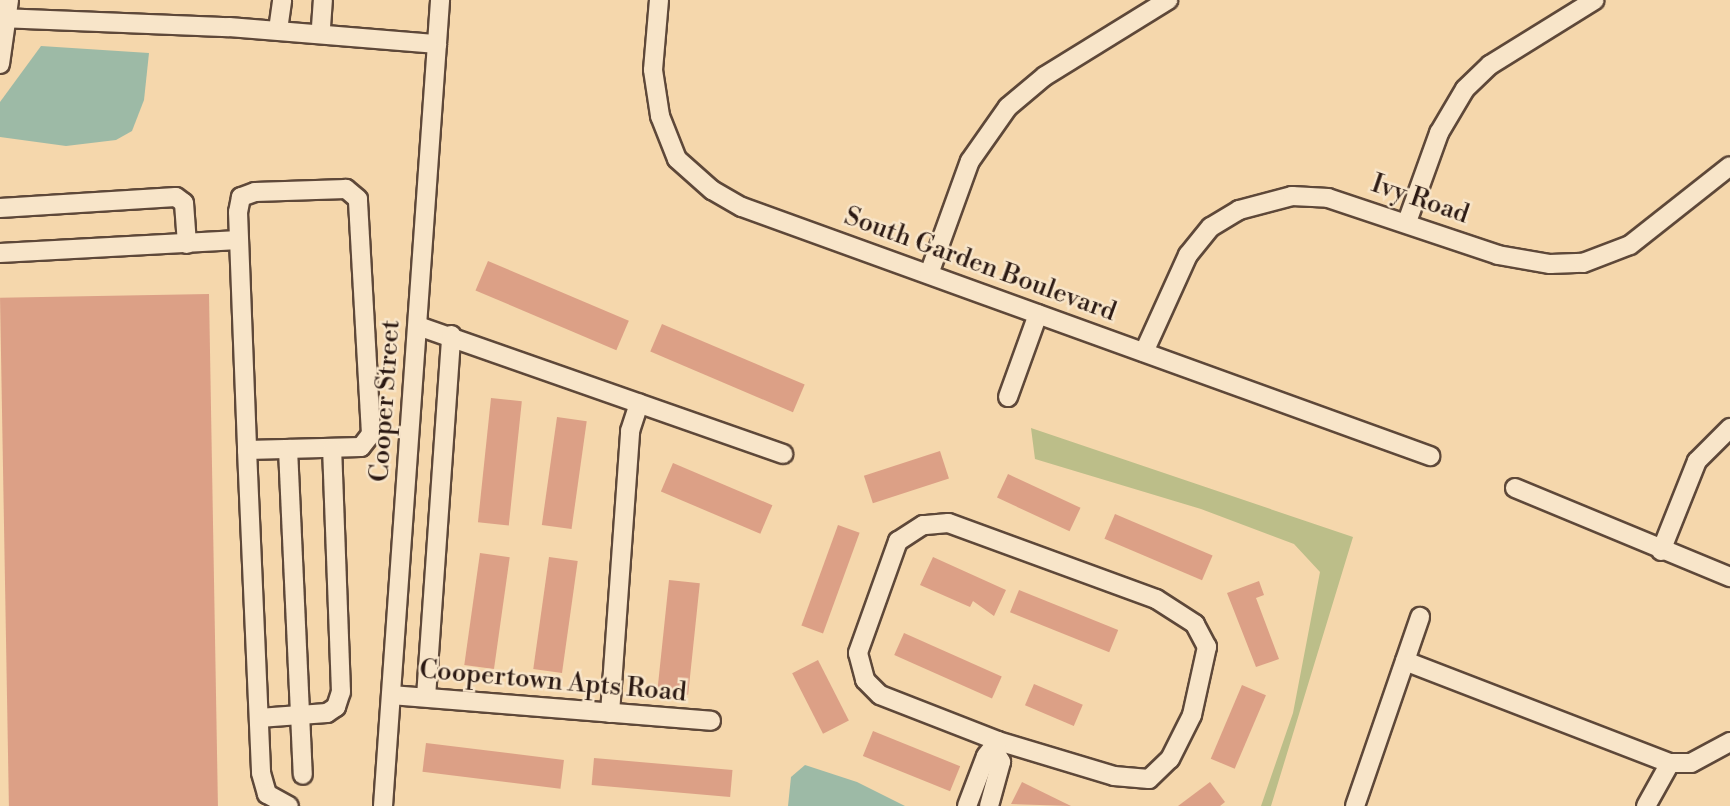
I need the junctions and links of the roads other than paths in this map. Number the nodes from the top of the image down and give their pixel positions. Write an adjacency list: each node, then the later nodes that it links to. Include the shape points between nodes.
1 (282, 0): 8 (street)
2 (323, 0): 9 (street)
3 (440, 0): 10 (street, Cooper Street)
4 (659, 0): 18 (street, South Garden Boulevard, via 653,70 658,108 670,145 687,170 742,207)
5 (1168, 0): 18 (street, via 1045,76 1008,107 970,161)
6 (1595, 0): 14 (street, via 1490,65 1465,89 1439,133)
7 (6, 12): 8 (street, via 176,26 222,20); 11 (street)
8 (278, 27): 9 (street); 10 (street)
9 (321, 27): 10 (street)
10 (437, 40): 20 (street, Cooper Street)
11 (0, 64)
12 (1730, 166): 14 (street, Ivy Road, via 1630,245 1583,263 1550,264 1506,257)
13 (0, 208): 16 (street, via 176,197 184,203)
14 (1407, 222): 22 (street, Ivy Road, via 1311,195 1239,210 1211,227 1188,255)
15 (239, 240): 16 (street); 26 (street, via 242,197 255,192 338,189 358,199 371,434 361,447); 28 (street)
16 (187, 244): 17 (street)
17 (0, 254)
18 (929, 274): 19 (street, South Garden Boulevard)
19 (1038, 314): 22 (street, South Garden Boulevard); 23 (street)
20 (418, 326): 21 (street); 36 (street, Cooper Street)
21 (451, 335): 24 (street); 37 (street)
22 (1144, 352): 30 (street, South Garden Boulevard)
23 (1008, 397)
24 (639, 403): 29 (street); 38 (street, via 630,430)
25 (1730, 428): 32 (street, via 1697,461)
26 (332, 448): 27 (street); 39 (street, via 341,692 336,707 327,713)
27 (288, 449): 28 (street); 39 (street)
28 (247, 450): 40 (street)
29 (783, 454)
30 (1430, 456)
31 (1515, 488): 32 (street)
32 (1661, 551): 33 (street)
33 (1730, 577)
34 (1420, 617): 35 (street)
35 (1405, 661): 44 (street); 50 (street)
36 (391, 695): 37 (street, Coopertown Apts Road); 47 (street, Cooper Street)
37 (426, 697): 38 (street, Coopertown Apts Road)
38 (610, 713): 41 (street, Coopertown Apts Road)
39 (299, 715): 40 (street); 45 (street)
40 (258, 718): 46 (street, via 261,773 267,794)
41 (711, 721)
42 (1730, 742): 44 (street, via 1691,763)
43 (997, 746): 43 (street, via 1114,776 1149,779 1170,759 1192,715 1207,647 1195,624 1156,599 948,523 923,524 898,541 858,653 865,680 880,695); 48 (street, via 986,756); 49 (street, via 1001,762)
44 (1670, 763): 51 (street)
45 (303, 775)
46 (282, 805)
47 (383, 806)
48 (967, 806)
49 (989, 806)
50 (1355, 806)
51 (1646, 806)

